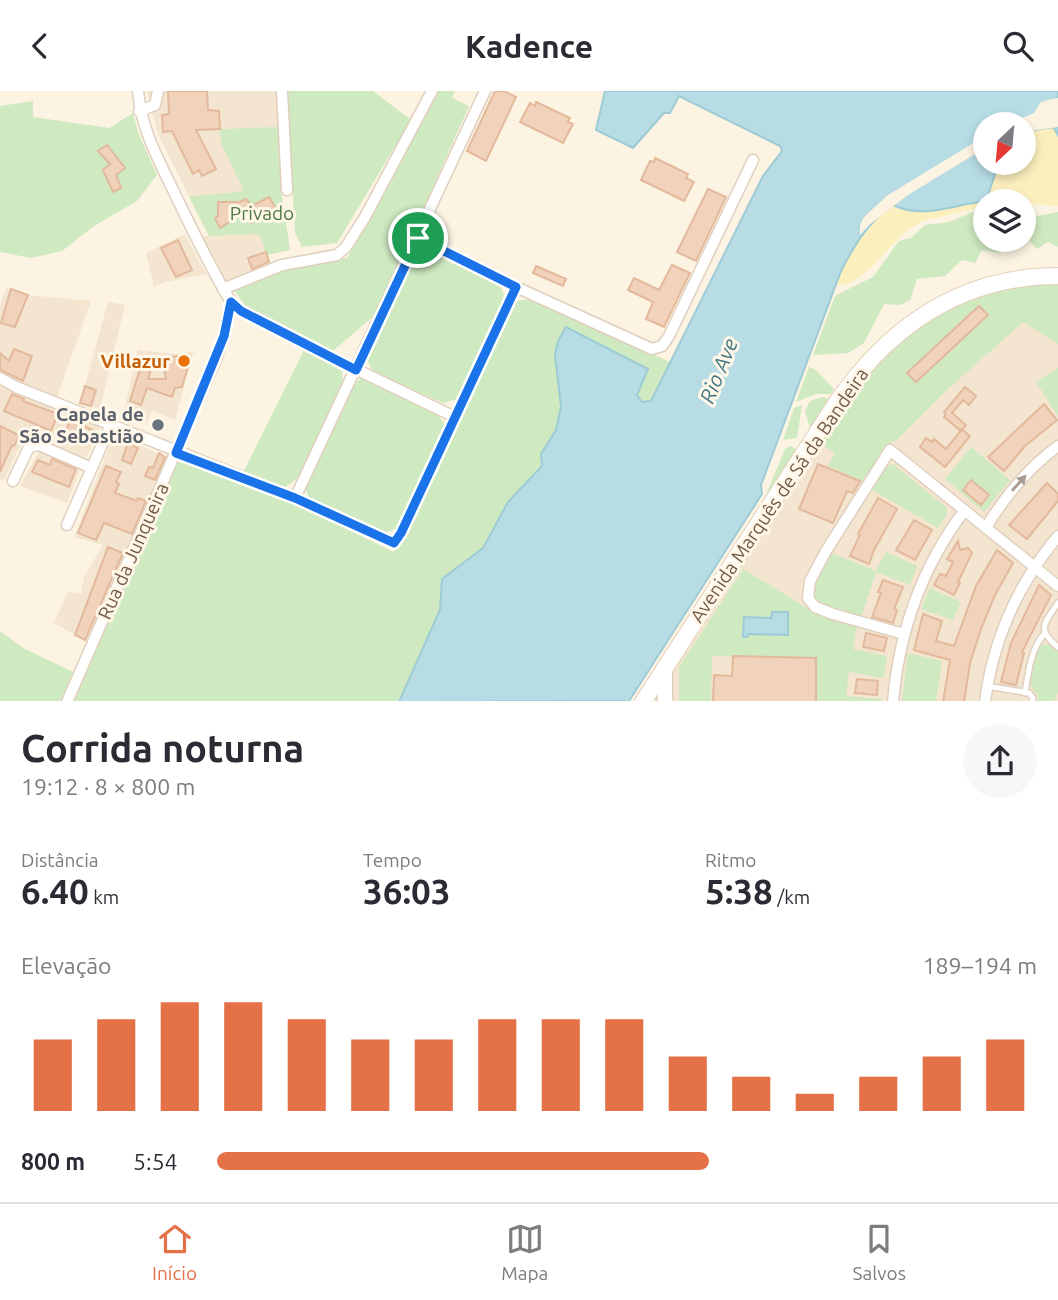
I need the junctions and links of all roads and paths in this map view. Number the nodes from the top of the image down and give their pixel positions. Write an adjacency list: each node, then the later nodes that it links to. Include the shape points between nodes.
1 (138, 91): 6 (street)
2 (158, 91): 6 (street, via 155,105)
3 (282, 91): 8 (street)
4 (432, 91): 12 (street, via 346,247 337,255 282,265)
5 (485, 91): 9 (street)
6 (139, 111): 12 (street)
7 (753, 160): 11 (street, via 662,347 652,349)
8 (287, 190)
9 (418, 238): 11 (street); 14 (street)
10 (1058, 276): 33 (main road, Avenida Marquês de Sá da Bandeira, via 1017,279 954,299 902,330 875,353 857,373)
11 (516, 287): 16 (street)
12 (223, 289): 13 (street)
13 (231, 302): 14 (street); 19 (street, Rua da Junqueira, via 224,336)
14 (356, 370): 16 (street); 22 (street)
15 (2, 381): 17 (street)
16 (455, 417): 22 (street, via 394,543)
17 (111, 424): 19 (street); 20 (street)
18 (1058, 446): 25 (street, one-way to 18, via 1017,485)
19 (176, 453): 22 (street); 36 (street, Rua da Junqueira)
20 (92, 468): 21 (street, via 40,445 29,447); 24 (street)
21 (13, 481)
22 (295, 498)
23 (964, 510): 25 (street); 30 (street, via 930,564); 30 (street, via 890,450 810,581 808,598 815,607)
24 (67, 525)
25 (987, 526): 27 (street)
26 (1058, 536): 27 (street)
27 (1032, 569): 28 (street); 34 (street, via 1001,634)
28 (1058, 586)
29 (1058, 603): 31 (lane, via 1046,620)
30 (904, 634): 39 (street)
31 (1044, 634): 32 (lane); 35 (lane, via 1029,667)
32 (1058, 646)
33 (665, 667): 37 (main road, Avenida Marquês de Sá da Bandeira); 38 (street)
34 (987, 686): 35 (lane); 40 (street)
35 (1025, 693): 41 (lane)
36 (67, 701)
37 (644, 701)
38 (665, 701)
39 (892, 701)
40 (985, 701)
41 (1032, 701)

